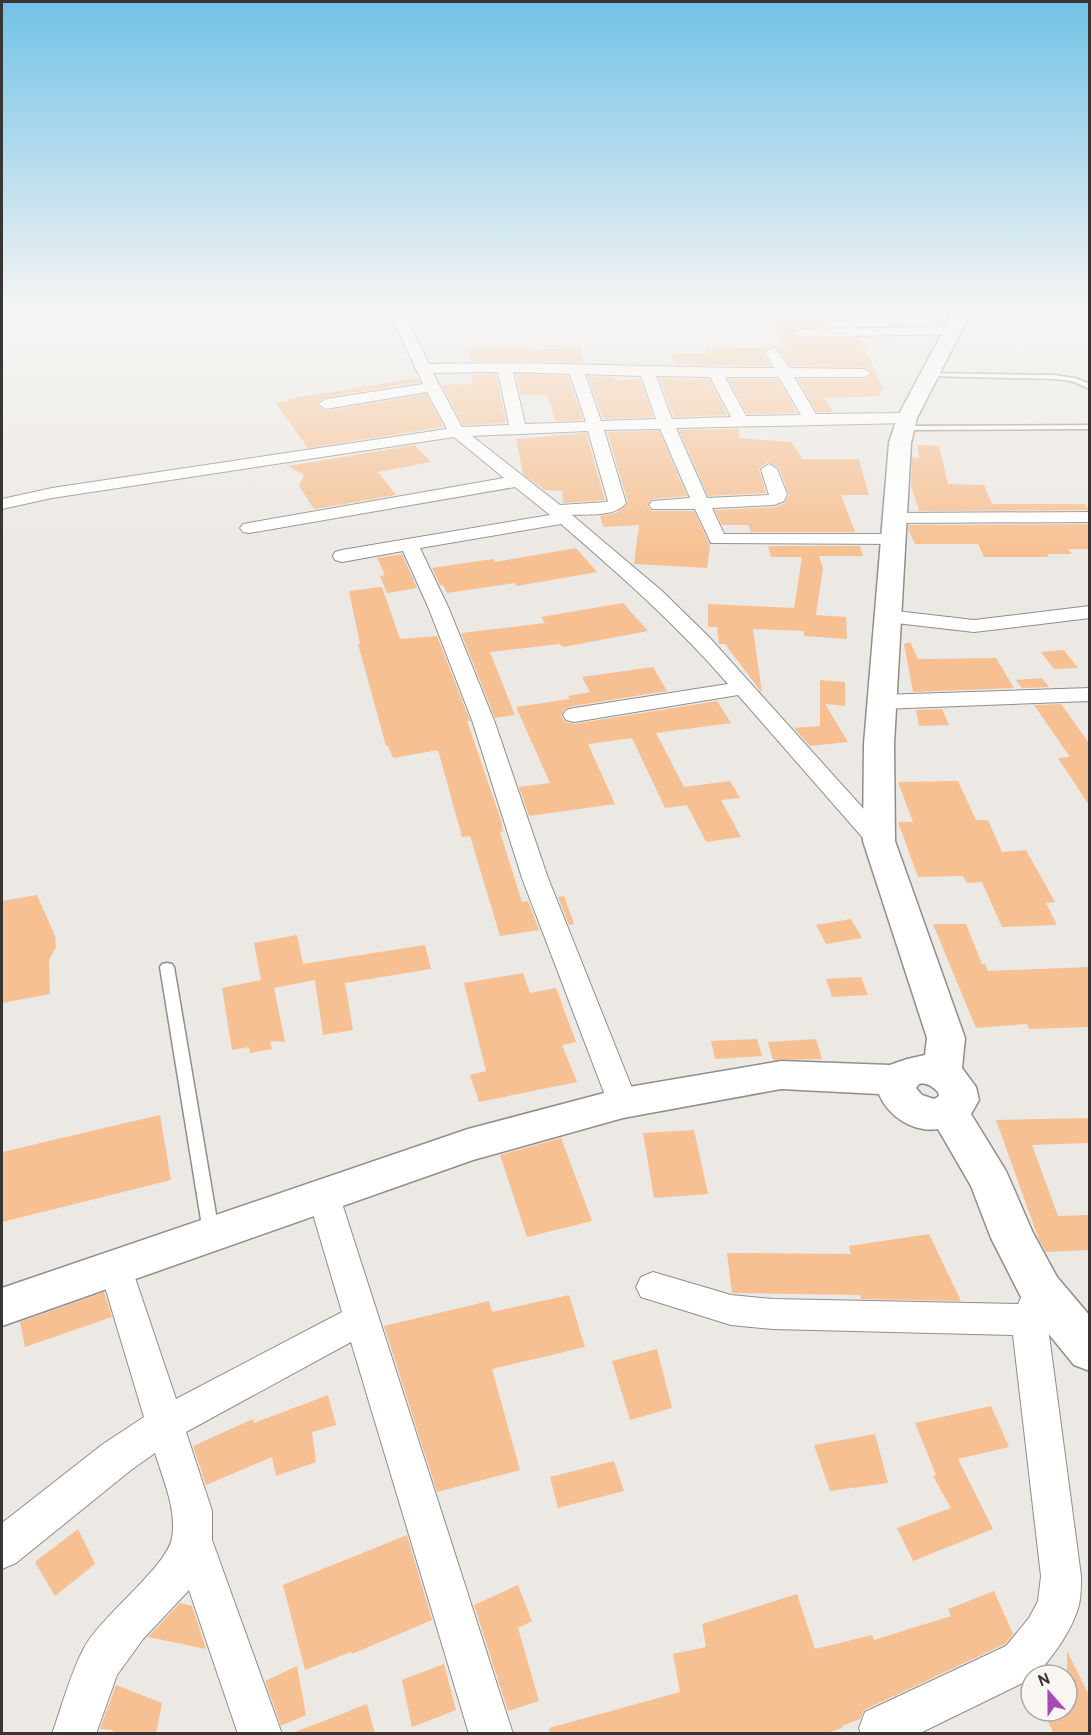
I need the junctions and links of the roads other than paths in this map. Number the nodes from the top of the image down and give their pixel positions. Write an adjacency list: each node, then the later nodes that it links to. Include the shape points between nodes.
1 (395, 393): 9 (street)
2 (436, 393): 17 (street)
3 (510, 393): 16 (street)
4 (584, 393): 14 (street)
5 (655, 393): 13 (street)
6 (726, 393): 11 (street)
7 (796, 393): 10 (street)
8 (921, 393): 12 (main road)
9 (326, 404)
10 (811, 418): 11 (street); 12 (street)
11 (741, 421): 13 (street)
12 (905, 423): 15 (lane); 26 (main road, via 898,460)
13 (666, 424): 14 (street); 20 (street)
14 (595, 426): 16 (street); 23 (street, via 617,503)
15 (1089, 427)
16 (518, 430): 17 (street)
17 (457, 432): 19 (street); 21 (street, via 52,493)
18 (769, 469): 20 (street, via 778,494 774,500)
19 (517, 481): 23 (street); 25 (street)
20 (700, 503): 22 (street); 26 (street, via 716,537 723,540)
21 (2, 504)
22 (658, 505)
23 (560, 515): 27 (street); 31 (street, via 655,595)
24 (1089, 517): 26 (street)
25 (249, 528)
26 (895, 529): 30 (main road)
27 (409, 545): 28 (street); 38 (street, via 484,723 535,878)
28 (342, 556)
29 (1089, 612): 30 (street, via 974,626)
30 (887, 616): 33 (main road)
31 (743, 688): 34 (street); 35 (street)
32 (1089, 694): 33 (street)
33 (881, 702): 35 (main road)
34 (574, 715)
35 (879, 841): 37 (main road, via 945,1038)
36 (166, 967): 40 (lane)
37 (945, 1093): 38 (main road, via 929,1115 908,1107 897,1093 898,1080 781,1076); 43 (main road, via 991,1183)
38 (623, 1103): 39 (main road, via 468,1145)
39 (322, 1194): 40 (main road); 45 (street)
40 (212, 1233): 41 (main road)
41 (117, 1267): 44 (main road); 47 (street)
42 (653, 1287): 43 (street, via 730,1310 773,1314)
43 (1035, 1306): 46 (main road); 50 (street, via 1061,1576 1058,1605 1044,1633 1021,1661)
44 (2, 1307)
45 (362, 1319): 47 (street); 53 (street)
46 (1089, 1350)
47 (165, 1424): 48 (street, via 192,1511); 49 (street, via 117,1457)
48 (192, 1540): 51 (street, via 177,1573 128,1624 100,1662); 52 (street)
49 (2, 1550)
50 (875, 1732)
51 (74, 1734)
52 (260, 1734)
53 (490, 1734)

